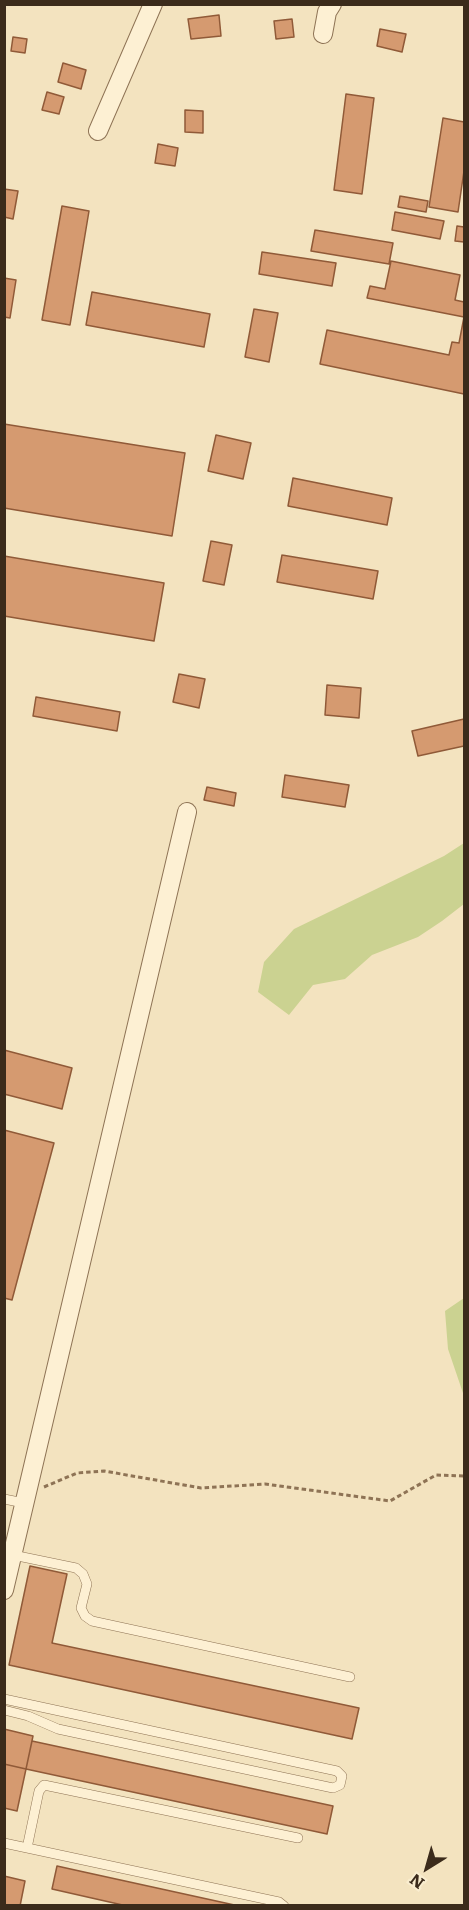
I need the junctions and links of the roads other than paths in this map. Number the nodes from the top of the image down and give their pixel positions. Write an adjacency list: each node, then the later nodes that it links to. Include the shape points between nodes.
1 (153, 4): 4 (street)
2 (332, 4): 3 (street)
3 (323, 34)
4 (98, 131)
5 (187, 812): 7 (street)
6 (4, 1499): 7 (lane)
7 (25, 1499): 8 (street)
8 (12, 1554): 9 (street); 10 (lane, via 76,1568 87,1584 81,1608 92,1621)
9 (5, 1585)
10 (350, 1677)
11 (4, 1699): 12 (lane, via 337,1771 342,1776 340,1785 333,1788 58,1729)
12 (4, 1710)
13 (298, 1838): 15 (lane, via 44,1785 39,1791)
14 (4, 1843): 15 (lane)
15 (27, 1848): 16 (lane)
16 (284, 1905)

